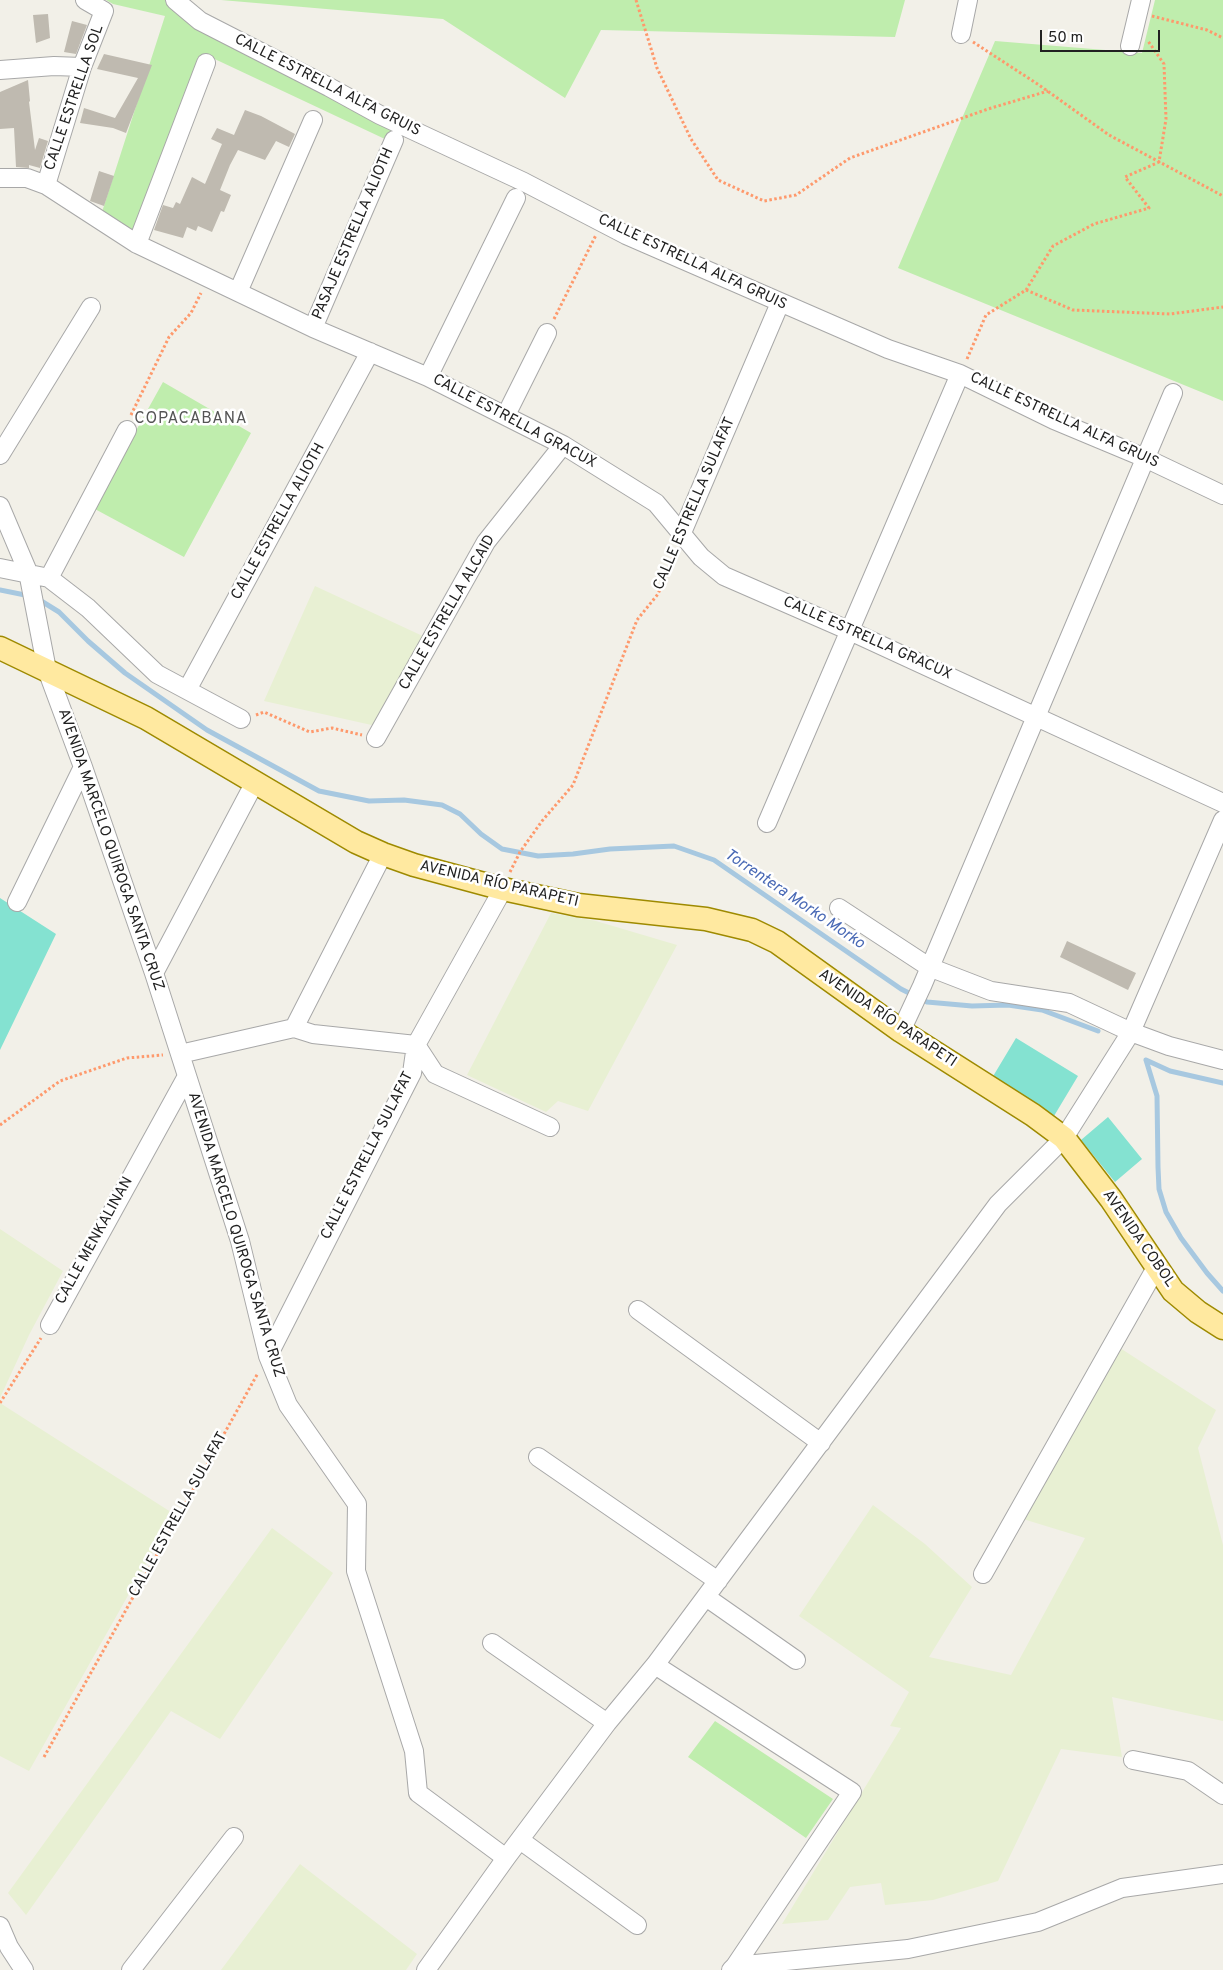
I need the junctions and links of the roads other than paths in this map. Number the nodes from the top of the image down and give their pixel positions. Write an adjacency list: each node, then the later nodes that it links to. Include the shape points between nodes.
1 (85, 0): 8 (street, CALLE ESTRELLA SOL, via 104,11)
2 (175, 0): 17 (street, CALLE ESTRELLA ALFA GRUIS, via 200,21 380,115 524,182 626,235)
3 (968, 0): 5 (street)
4 (1138, 12): 6 (street)
5 (961, 34)
6 (1130, 46)
7 (206, 63): 15 (street)
8 (82, 67): 9 (street); 13 (street, CALLE ESTRELLA SOL)
9 (0, 70)
10 (313, 120): 16 (street)
11 (394, 140): 19 (street, PASAJE ESTRELLA ALIOTH)
12 (0, 178): 13 (street, CALLE ESTRELLA GRACUX, via 26,178)
13 (46, 185): 15 (street, CALLE ESTRELLA GRACUX)
14 (516, 198): 23 (street)
15 (137, 244): 16 (street, CALLE ESTRELLA GRACUX)
16 (238, 292): 19 (street, CALLE ESTRELLA GRACUX)
17 (780, 304): 22 (street, CALLE ESTRELLA ALFA GRUIS, via 888,349); 32 (street, CALLE ESTRELLA SULAFAT)
18 (91, 307): 28 (street)
19 (313, 328): 21 (street, CALLE ESTRELLA GRACUX)
20 (547, 333): 25 (street)
21 (370, 352): 23 (street, CALLE ESTRELLA GRACUX); 39 (street, CALLE ESTRELLA ALIOTH)
22 (960, 374): 29 (street, CALLE ESTRELLA ALFA GRUIS, via 1054,420); 36 (street)
23 (428, 377): 25 (street, CALLE ESTRELLA GRACUX)
24 (1173, 393): 29 (street)
25 (506, 415): 27 (street, CALLE ESTRELLA GRACUX)
26 (127, 430): 35 (street)
27 (563, 445): 32 (street, CALLE ESTRELLA GRACUX, via 656,502); 42 (street, CALLE ESTRELLA ALCAID, via 486,542)
28 (0, 455)
29 (1145, 458): 30 (street, CALLE ESTRELLA ALFA GRUIS); 40 (street)
30 (1223, 495)
31 (0, 506): 34 (street)
32 (681, 535): 36 (street, CALLE ESTRELLA GRACUX, via 724,576)
33 (0, 568): 34 (street)
34 (28, 572): 35 (street); 38 (street)
35 (49, 578): 39 (street, via 88,608 157,674)
36 (850, 631): 40 (street, CALLE ESTRELLA GRACUX); 47 (street)
37 (0, 648): 38 (main road, AVENIDA RÍO PARAPETI)
38 (46, 670): 43 (street, AVENIDA MARCELO QUIROGA SANTA CRUZ); 44 (main road, AVENIDA RÍO PARAPETI, via 146,718)
39 (187, 690): 41 (street)
40 (1035, 716): 45 (street, CALLE ESTRELLA GRACUX); 52 (street)
41 (241, 719)
42 (376, 738)
43 (83, 767): 50 (street); 53 (street, AVENIDA MARCELO QUIROGA SANTA CRUZ)
44 (254, 782): 48 (main road, AVENIDA RÍO PARAPETI, via 356,842); 53 (street)
45 (1223, 804)
46 (1223, 820): 56 (street)
47 (767, 822)
48 (383, 854): 49 (main road, AVENIDA RÍO PARAPETI); 54 (street)
49 (503, 889): 55 (main road, AVENIDA RÍO PARAPETI, via 578,904 706,919 752,930 777,942); 57 (street, CALLE ESTRELLA SULAFAT)
50 (16, 902)
51 (839, 908): 52 (street)
52 (929, 967): 55 (street); 56 (street, via 991,991 1069,1002)
53 (154, 974): 58 (street, AVENIDA MARCELO QUIROGA SANTA CRUZ)
54 (294, 1028): 57 (street, via 313,1034); 58 (street)
55 (900, 1030): 62 (main road, AVENIDA RÍO PARAPETI, via 1033,1114)
56 (1131, 1032): 59 (street); 62 (street)
57 (416, 1045): 61 (street, via 435,1074); 67 (street, CALLE ESTRELLA SULAFAT, via 412,1073)
58 (180, 1054): 60 (street, AVENIDA MARCELO QUIROGA SANTA CRUZ)
59 (1223, 1060)
60 (187, 1076): 65 (street, CALLE MENKALINAN); 67 (street, AVENIDA MARCELO QUIROGA SANTA CRUZ, via 240,1240)
61 (550, 1128)
62 (1064, 1138): 63 (main road, AVENIDA COBOL); 68 (street, via 998,1204)
63 (1157, 1266): 66 (main road, AVENIDA COBOL, via 1173,1291); 70 (street)
64 (638, 1310): 68 (street)
65 (50, 1325)
66 (1223, 1328)
67 (268, 1356): 81 (street, AVENIDA MARCELO QUIROGA SANTA CRUZ, via 288,1404 357,1504 356,1571 414,1751 418,1793)
68 (820, 1443): 71 (street)
69 (538, 1457): 71 (street)
70 (983, 1574)
71 (718, 1581): 72 (street)
72 (706, 1597): 74 (street); 75 (street)
73 (492, 1643): 76 (street)
74 (796, 1660)
75 (655, 1665): 76 (street); 86 (street, via 852,1792)
76 (607, 1723): 80 (street)
77 (1133, 1760): 78 (street, via 1188,1771)
78 (1223, 1794)
79 (234, 1837): 88 (street)
80 (520, 1840): 81 (street); 83 (street)
81 (506, 1858): 89 (street)
82 (1223, 1874): 86 (street, via 1122,1888 1038,1922 908,1949)
83 (638, 1925)
84 (0, 1926): 85 (street)
85 (4, 1953): 87 (street)
86 (733, 1968)
87 (24, 1970)
88 (131, 1970)
89 (426, 1970)

